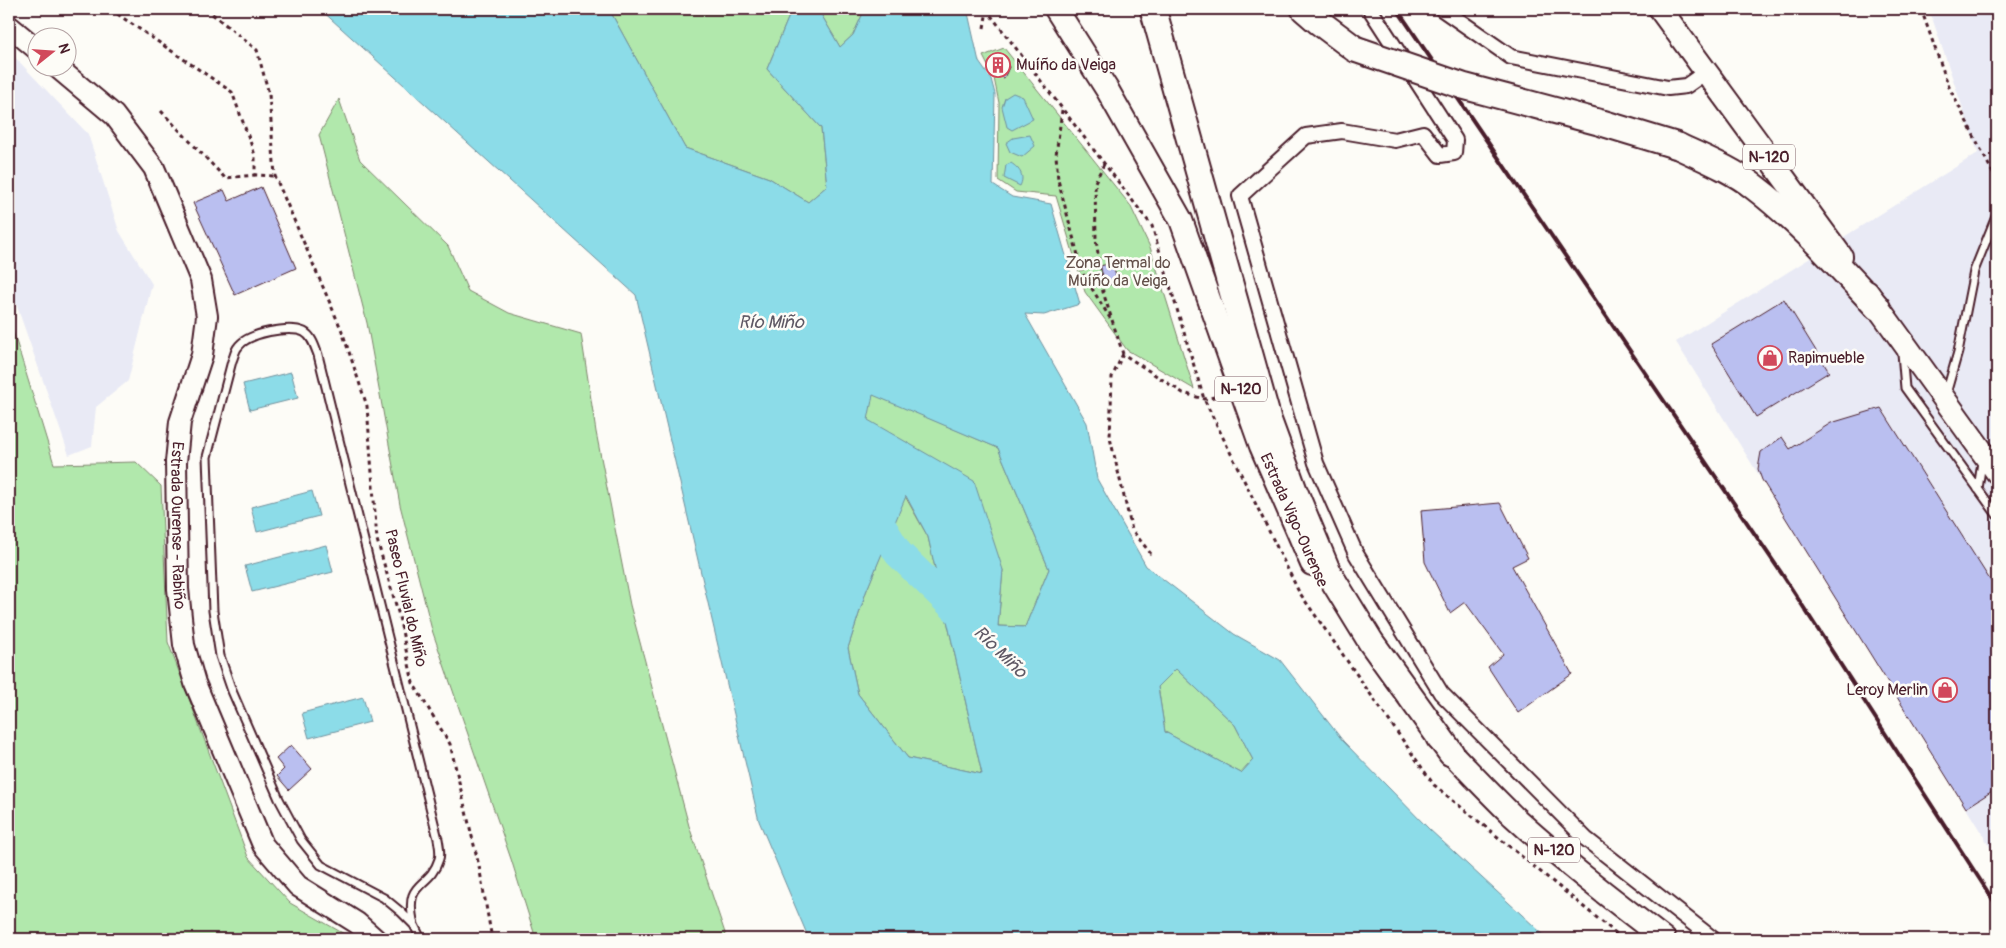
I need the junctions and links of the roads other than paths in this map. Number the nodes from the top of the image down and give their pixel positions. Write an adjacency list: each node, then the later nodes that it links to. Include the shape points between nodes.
1 (1056, 9): 19 (highway, Estrada Vigo-Ourense / N-120, via 1108,91 1181,220 1261,446 1336,609 1390,687)
2 (1154, 9): 19 (highway, via 1268,419 1294,490 1328,572 1371,642)
3 (1304, 9): 12 (highway, bridge, via 1355,49 1463,86 1678,146 1720,166 1752,185 1811,236)
4 (1370, 9): 24 (street, via 1455,140 1454,153 1440,155 1423,133 1395,140 1342,131 1306,136 1240,196 1316,464 1356,554 1440,693 1586,839)
5 (1442, 9): 9 (street, via 1511,57 1668,88 1686,86)
6 (1660, 9): 9 (highway, N-120)
7 (9, 26): 8 (main road)
8 (28, 42)
9 (1706, 72): 12 (highway, N-120)
10 (70, 78): 21 (main road, Estrada Ourense - Rabiño, via 114,116 154,168 201,280 207,316 202,355 180,422 176,462 178,590 184,645 195,683 263,845 298,886 357,923)
11 (1997, 214): 14 (lane, via 1974,271 1958,352)
12 (1877, 307): 13 (highway, N-120)
13 (1900, 338): 14 (highway, N-120); 17 (lane, via 1905,388)
14 (1944, 400): 15 (highway, N-120)
15 (1983, 453): 16 (highway, N-120); 17 (lane)
16 (1997, 472)
17 (1978, 489): 18 (lane)
18 (1997, 515)
19 (1452, 753): 23 (highway, Estrada Vigo-Ourense / N-120, via 1515,817)
20 (414, 926): 20 (lane, via 384,898 321,865 301,840 279,799 220,656 213,611 207,456 232,361 238,346 248,338 291,328 305,332 318,355 438,839 440,858 411,897); 22 (lane)
21 (375, 939)
22 (421, 939)
23 (1664, 939)
24 (1713, 939)

